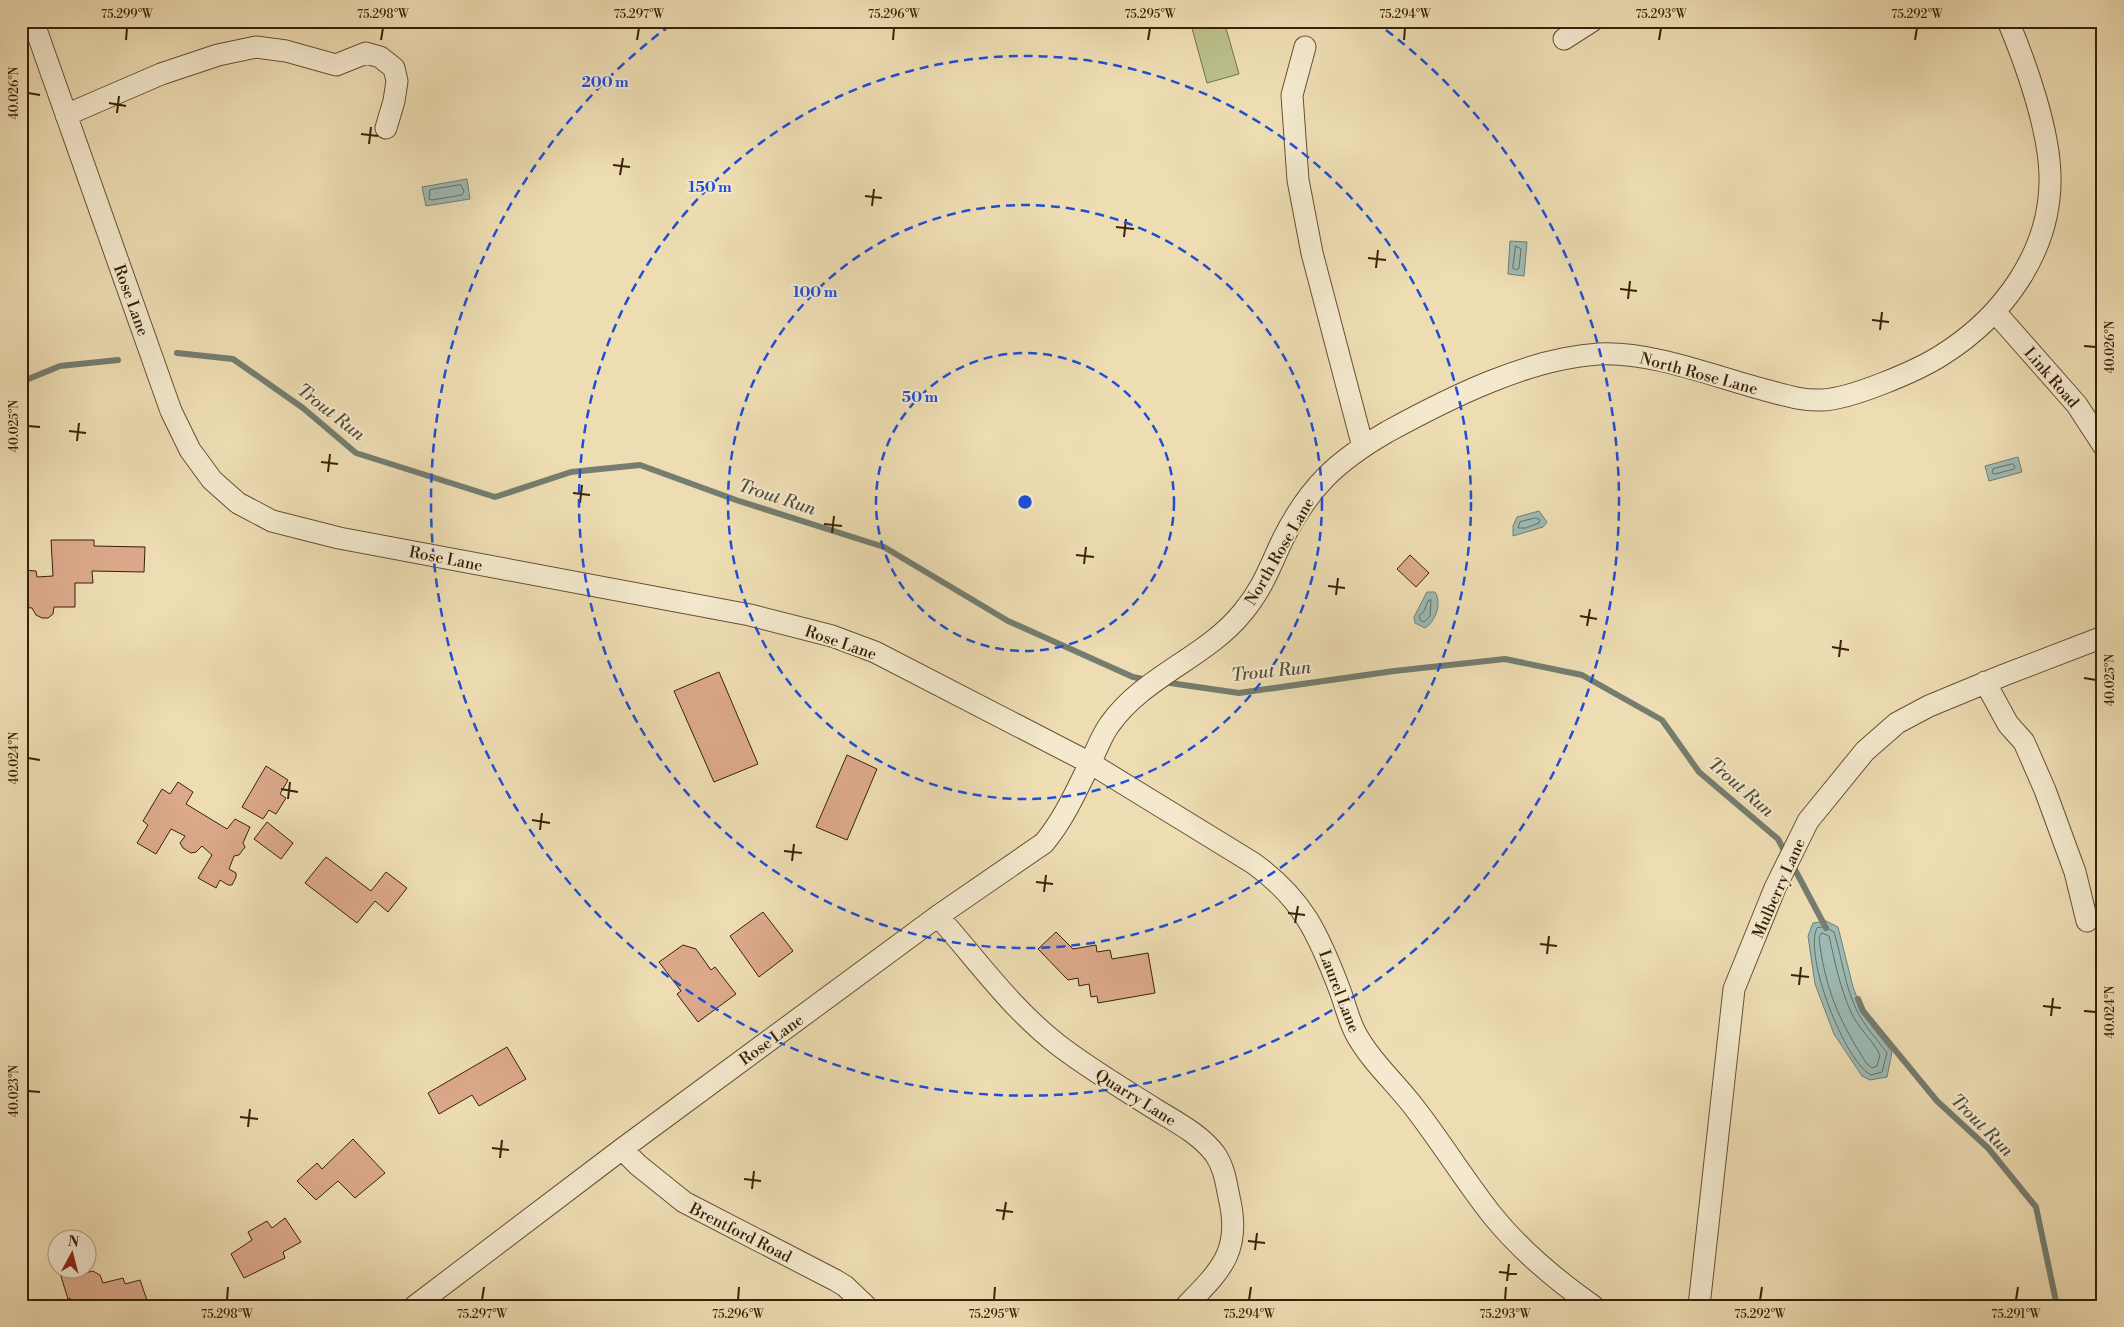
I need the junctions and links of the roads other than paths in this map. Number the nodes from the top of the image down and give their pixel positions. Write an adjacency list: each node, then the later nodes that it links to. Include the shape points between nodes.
1 (33, 21): 6 (street, Rose Lane)
2 (1592, 21): 4 (street)
3 (2008, 21): 8 (street, North Rose Lane, via 2020,49 2040,117 2047,146 2050,188 2048,208 2036,249 2025,272)
4 (1564, 39)
5 (1305, 47): 10 (street, via 1292,95 1298,180 1312,253)
6 (66, 116): 7 (street, via 161,74 218,55 256,47 286,51 336,65 366,53 380,56 394,68 397,80); 13 (street, Rose Lane, via 172,411 190,450 212,480 238,503 272,521 339,538 750,615 832,636 875,652)
7 (386, 128)
8 (1995, 312): 9 (street, Link Road, via 2077,404); 10 (street, North Rose Lane, via 1973,333 1926,365 1824,400 1797,398 1644,357 1578,356 1546,362 1474,390)
9 (2103, 445)
10 (1363, 447): 13 (street, North Rose Lane, via 1328,474 1302,505 1266,580 1241,614 1223,634 1125,706 1109,724)
11 (2103, 637): 12 (street, Mulberry Lane)
12 (1985, 682): 15 (street, via 2008,724 2024,742 2045,790 2076,872); 21 (street, Mulberry Lane, via 1897,723 1865,751 1808,821 1784,870 1734,989)
13 (1090, 764): 14 (street, Rose Lane, via 1058,827 1044,843); 20 (street, Laurel Lane, via 1276,879 1321,940 1356,1034 1371,1056 1418,1111 1493,1216 1514,1240 1541,1267)
14 (938, 916): 16 (street, Rose Lane); 19 (street, Quarry Lane, via 1023,1013 1056,1043 1092,1070 1204,1141 1216,1156 1222,1167 1234,1228 1226,1257 1215,1276)
15 (2087, 921)
16 (622, 1148): 17 (street, Rose Lane); 18 (street, Brentford Road, via 638,1166 684,1202 835,1280)
17 (415, 1306)
18 (866, 1306)
19 (1186, 1306)
20 (1593, 1306)
21 (1699, 1306)

